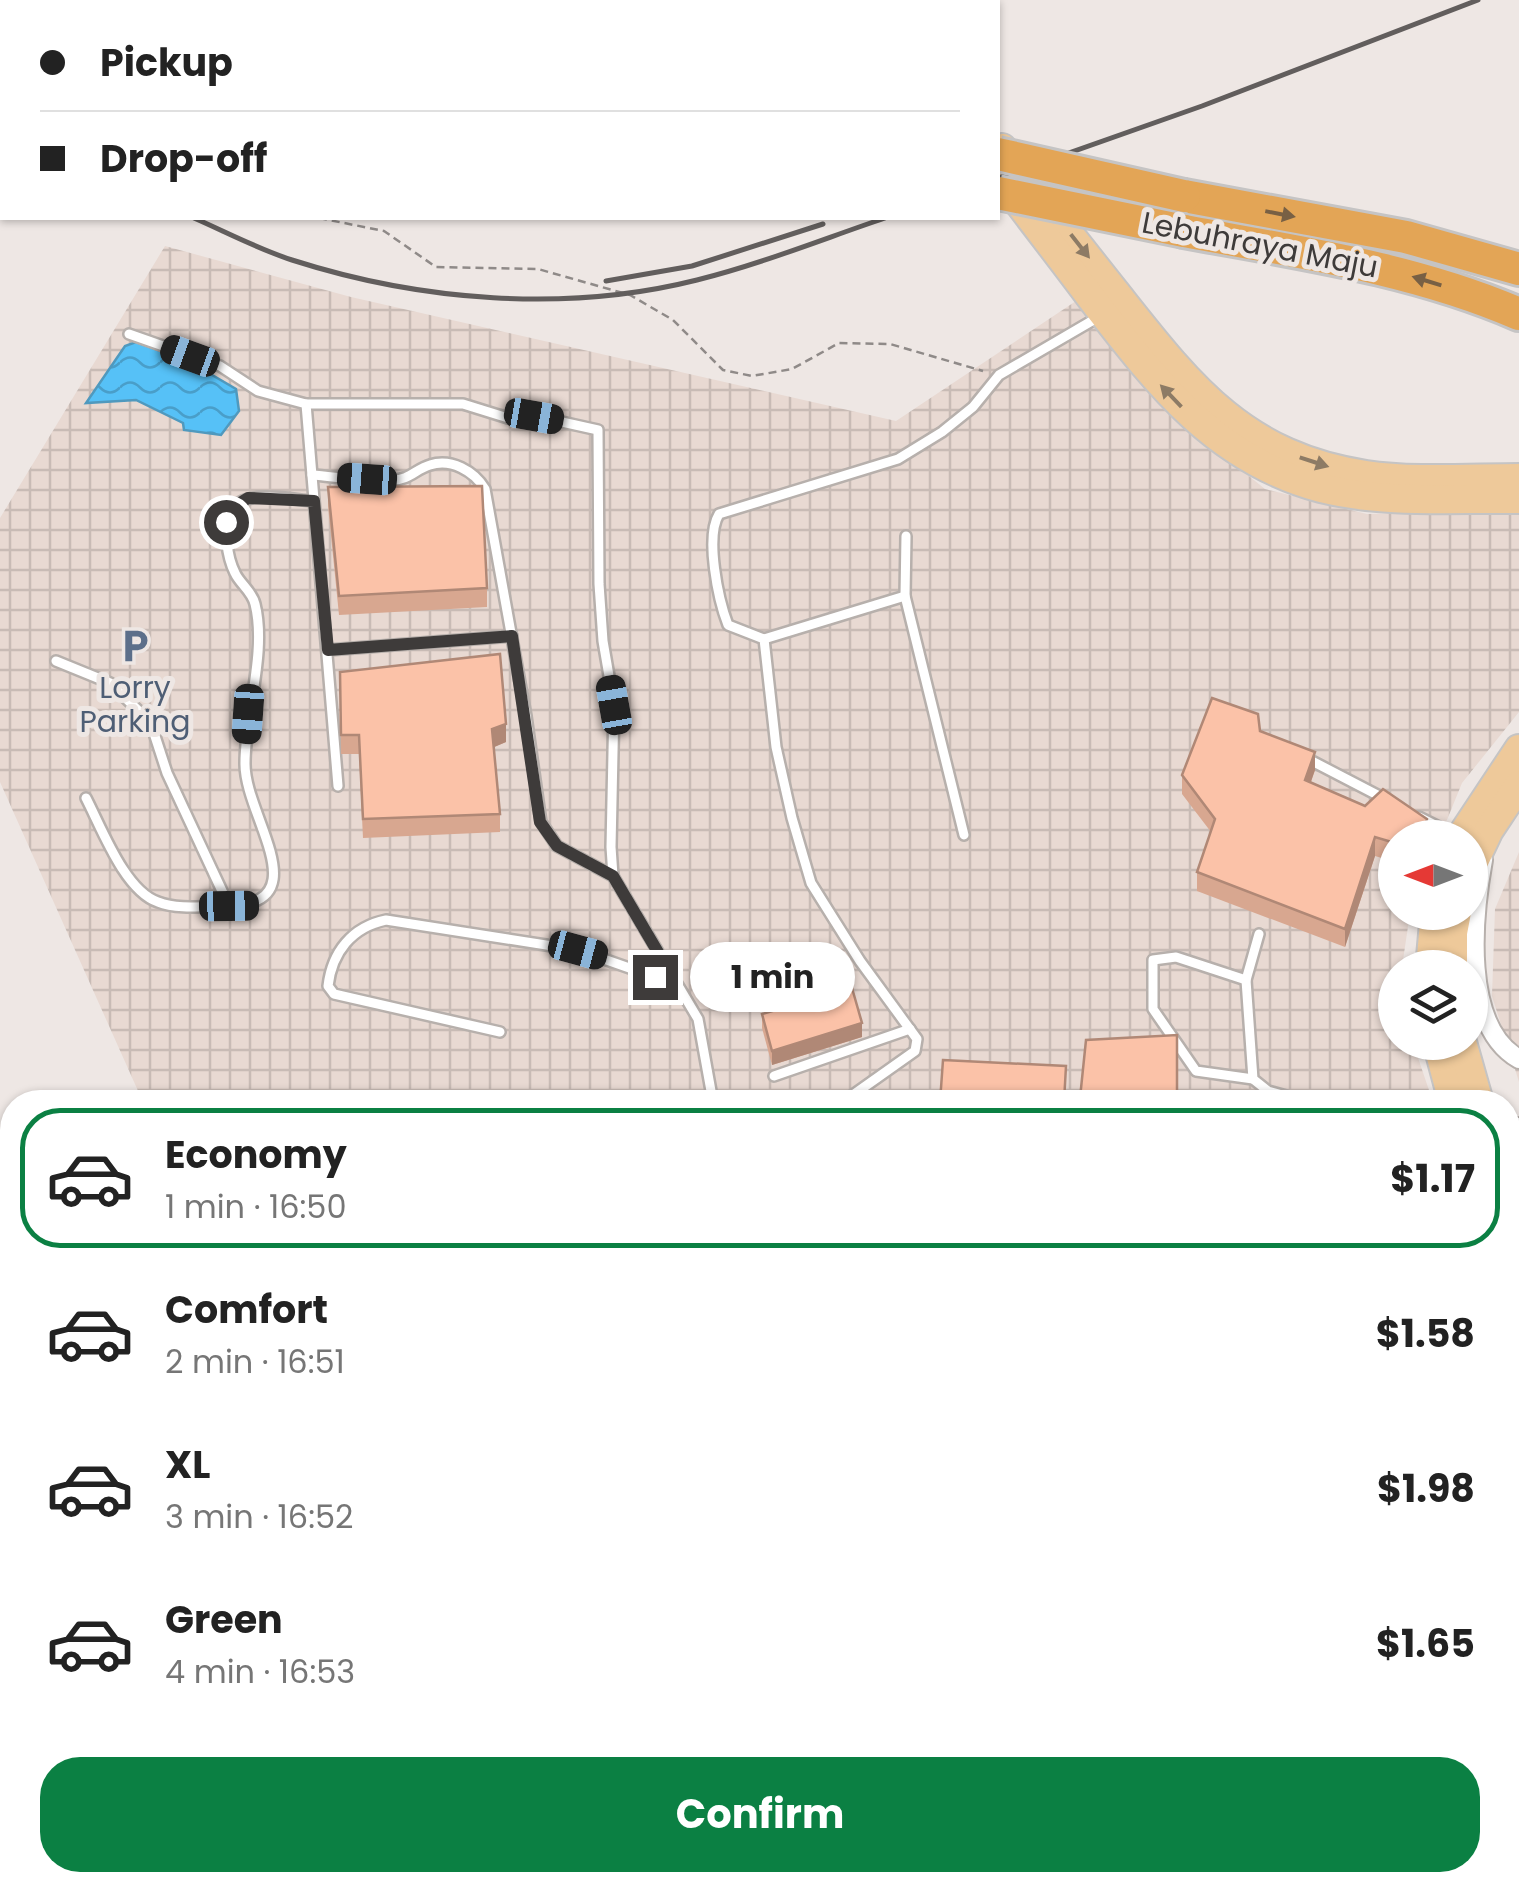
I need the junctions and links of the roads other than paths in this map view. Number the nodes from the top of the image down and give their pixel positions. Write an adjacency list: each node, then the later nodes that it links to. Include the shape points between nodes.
1 (1000, 145): 11 (main road, one-way to 11, via 1174,367 1242,430 1288,453 1368,476)
2 (1000, 154): 5 (highway, Lebuhraya Maju, one-way to 5, bridge, via 1406,237)
3 (1000, 178): 6 (main road)
4 (1000, 192): 7 (highway, Lebuhraya Maju, one-way to 4, bridge, via 1392,270)
5 (1519, 270)
6 (1104, 314): 12 (main road, one-way to 6, via 1366,496 1275,472 1198,423); 17 (lane, via 998,376 973,407 898,459 719,514 712,526 719,601 728,625)
7 (1519, 314)
8 (129, 334): 9 (lane, via 220,366 258,391)
9 (306, 404): 10 (lane); 31 (lane, via 462,404 508,418 534,416 598,430 598,584 614,705)
10 (312, 475): 13 (lane); 16 (lane, via 395,480 430,465 457,464 477,477 485,489)
11 (1519, 478)
12 (1519, 499)
13 (314, 501): 18 (lane); 32 (lane, via 248,498 232,508 226,522 234,572 256,608 244,766 274,864 266,897 253,906)
14 (906, 536): 15 (lane)
15 (905, 596): 17 (lane); 30 (lane)
16 (512, 636): 18 (lane); 31 (lane, via 540,822 557,846)
17 (764, 639): 37 (lane, via 776,747 811,883)
18 (328, 650): 23 (lane)
19 (56, 661): 32 (lane, via 110,684 144,716)
20 (1519, 749): 28 (main road)
21 (1297, 753): 25 (lane)
22 (1519, 785): 29 (main road)
23 (338, 786)
24 (86, 798): 32 (lane, via 145,897 162,904)
25 (1391, 802)
26 (1407, 810): 27 (lane)
27 (1426, 820)
28 (1478, 820)
29 (1483, 820)
30 (964, 835)
31 (613, 876): 35 (lane)
32 (229, 906)
33 (1476, 930): 39 (street, via 1482,1012 1494,1036)
34 (1259, 934): 36 (lane)
35 (672, 976): 38 (lane, via 655,977 578,950 386,920 346,939 329,976 334,994); 44 (lane, via 698,1020)
36 (1246, 980): 43 (lane); 43 (lane, via 1176,957 1153,960 1153,1009 1196,1071)
37 (910, 1029): 42 (lane); 45 (lane, via 915,1052)
38 (500, 1032)
39 (1519, 1059)
40 (1441, 1060): 47 (main road)
41 (1467, 1060): 48 (main road)
42 (774, 1076)
43 (1253, 1079): 46 (lane)
44 (711, 1090)
45 (861, 1090)
46 (1267, 1090)
47 (1450, 1090)
48 (1476, 1090)

